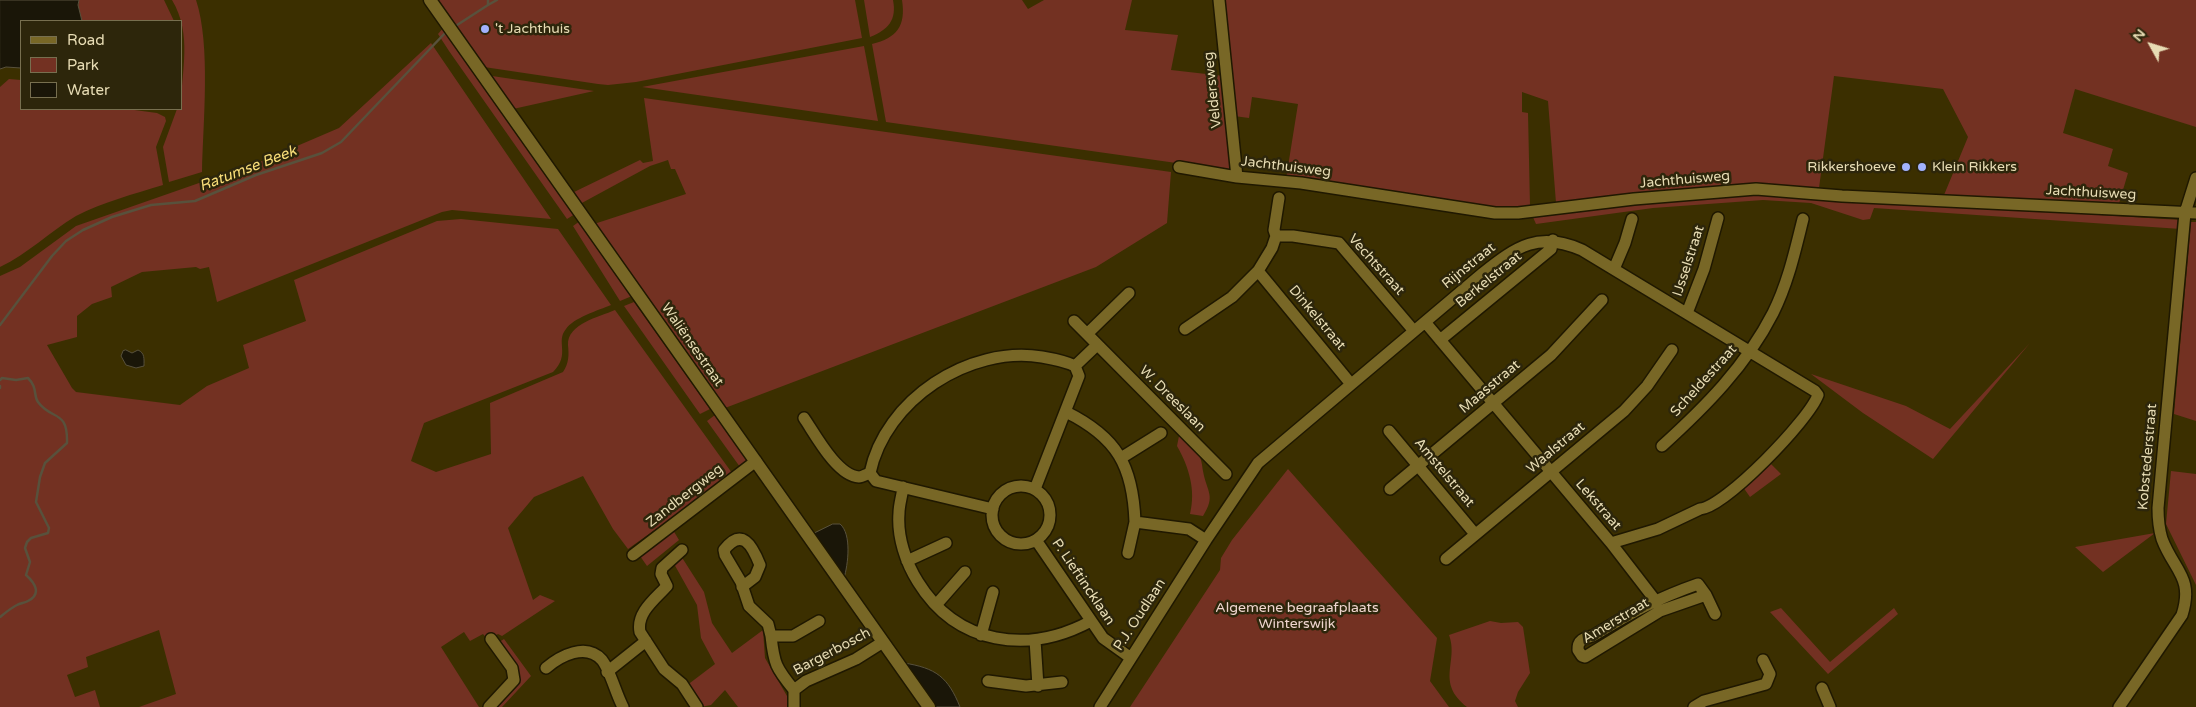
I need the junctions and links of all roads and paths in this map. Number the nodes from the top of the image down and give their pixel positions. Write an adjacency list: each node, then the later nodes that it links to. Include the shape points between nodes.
1 (430, 0): 37 (street, Waliënsestraat)
2 (1219, 0): 4 (street, Veldersweg)
3 (1179, 167): 4 (street, Jachthuisweg)
4 (1237, 177): 7 (street, Jachthuisweg, via 1301,183 1495,213 1756,189)
5 (2196, 178): 7 (street, Kobstederstraat)
6 (1279, 198): 11 (street)
7 (2190, 213): 89 (street, Kobstederstraat, via 2158,508 2163,540 2186,584 2187,598 2182,615)
8 (1718, 218): 17 (street, IJsselstraat, via 1704,269)
9 (1632, 219): 13 (street)
10 (1803, 219): 26 (street, Scheldestraat, via 1792,264 1773,312)
11 (1276, 236): 14 (street); 21 (street, Vechtstraat, via 1339,243)
12 (1553, 240): 13 (street, Rijnstraat, via 1582,250); 19 (street, Rijnstraat, via 1530,243 1503,257); 23 (street, Berkelstraat, via 1551,249)
13 (1614, 269): 17 (street, Rijnstraat)
14 (1258, 271): 20 (street, via 1232,297); 28 (street, Dinkelstraat)
15 (1129, 293): 22 (street)
16 (1602, 300): 30 (street, Maasstraat, via 1551,355)
17 (1687, 312): 26 (street, Rijnstraat)
18 (1074, 321): 22 (street, W. Dreeslaan)
19 (1425, 322): 21 (street, Rijnstraat); 23 (street, Lekstraat)
20 (1185, 329)
21 (1414, 331): 28 (street, Rijnstraat)
22 (1087, 334): 24 (street, W. Dreeslaan)
23 (1440, 340): 30 (street, Lekstraat)
24 (1097, 345): 27 (street); 41 (street, W. Dreeslaan)
25 (1672, 350): 40 (street, Waalstraat, via 1647,386 1624,411)
26 (1750, 353): 29 (street, Rijnstraat); 35 (street, Scheldestraat, via 1702,410)
27 (1075, 366): 31 (street, via 1079,376); 39 (street, via 1031,356 1005,356 954,372 921,392 899,415 872,463)
28 (1352, 384): 49 (street, Rijnstraat, via 1258,463)
29 (1808, 387): 51 (street, Lekstraat, via 1818,395 1809,410 1762,464 1728,494 1706,509 1658,529)
30 (1492, 404): 38 (street, Maasstraat); 40 (street, Lekstraat)
31 (1066, 412): 36 (street, via 1103,436); 43 (street)
32 (804, 418): 39 (street, via 844,471 858,477)
33 (1389, 431): 38 (street, Amstelstraat)
34 (1161, 433): 36 (street)
35 (1662, 446)
36 (1121, 458): 46 (street, via 1134,495)
37 (756, 461): 54 (street, Zandbergweg); 71 (street, Waliënsestraat)
38 (1418, 466): 44 (street, Maasstraat); 47 (street, Amstelstraat)
39 (870, 473): 42 (street, via 876,481)
40 (1550, 473): 47 (street, Waalstraat); 51 (street, Lekstraat)
41 (1226, 474)
42 (903, 487): 45 (street); 56 (street, via 898,514)
43 (1034, 489): 45 (street, via 1014,487 997,499); 48 (street, P. Lieftincklaan, via 1047,502 1050,520)
44 (1390, 489)
45 (993, 509): 48 (street, P. Lieftincklaan, via 997,531 1005,539 1020,543)
46 (1135, 522): 49 (street, via 1189,528); 53 (street)
47 (1475, 534): 55 (street, Waalstraat)
48 (1036, 540): 65 (street, P. Lieftincklaan)
49 (1206, 540): 72 (street, P.J. Oudlaan)
50 (946, 543): 56 (street)
51 (1611, 543): 61 (street, Amerstraat)
52 (682, 550): 70 (street, via 662,568 661,574 667,586 640,616 640,632)
53 (1128, 553)
54 (633, 555)
55 (1446, 559)
56 (906, 560): 62 (street, via 925,594)
57 (965, 572): 62 (street)
58 (742, 587): 67 (street, via 749,606 768,624)
59 (994, 592): 66 (street)
60 (1706, 595): 61 (street, Amerstraat, via 1698,584); 61 (street, Amerstraat, via 1660,611 1586,657 1579,653 1578,644 1583,640); 63 (street)
61 (1655, 600)
62 (936, 605): 66 (street, via 950,618)
63 (1715, 614)
64 (819, 621): 67 (street, via 793,636)
65 (1091, 621): 69 (street, via 1073,631); 72 (street, P. Lieftincklaan, via 1103,638)
66 (981, 635): 69 (street)
67 (771, 636): 80 (street, Bargerbosch, via 774,660)
68 (491, 639): 82 (street, via 512,668 514,680)
69 (1035, 640): 78 (street)
70 (646, 641): 75 (street); 84 (street, via 664,669 682,684)
71 (883, 642): 80 (street, Bargerbosch); 86 (street, Waliënsestraat)
72 (1131, 658): 87 (street, P.J. Oudlaan)
73 (1763, 660): 81 (street, via 1770,674 1766,684)
74 (546, 668): 75 (street, via 558,657 590,652 601,660)
75 (607, 672): 83 (street)
76 (988, 681): 78 (street)
77 (1062, 682): 78 (street)
78 (1038, 686)
79 (1822, 688): 88 (street)
80 (794, 690): 85 (street, Bargerbosch)
81 (1702, 705)
82 (489, 707)
83 (622, 707)
84 (697, 707)
85 (794, 707)
86 (929, 707)
87 (1100, 707)
88 (1830, 707)
89 (2119, 707)

